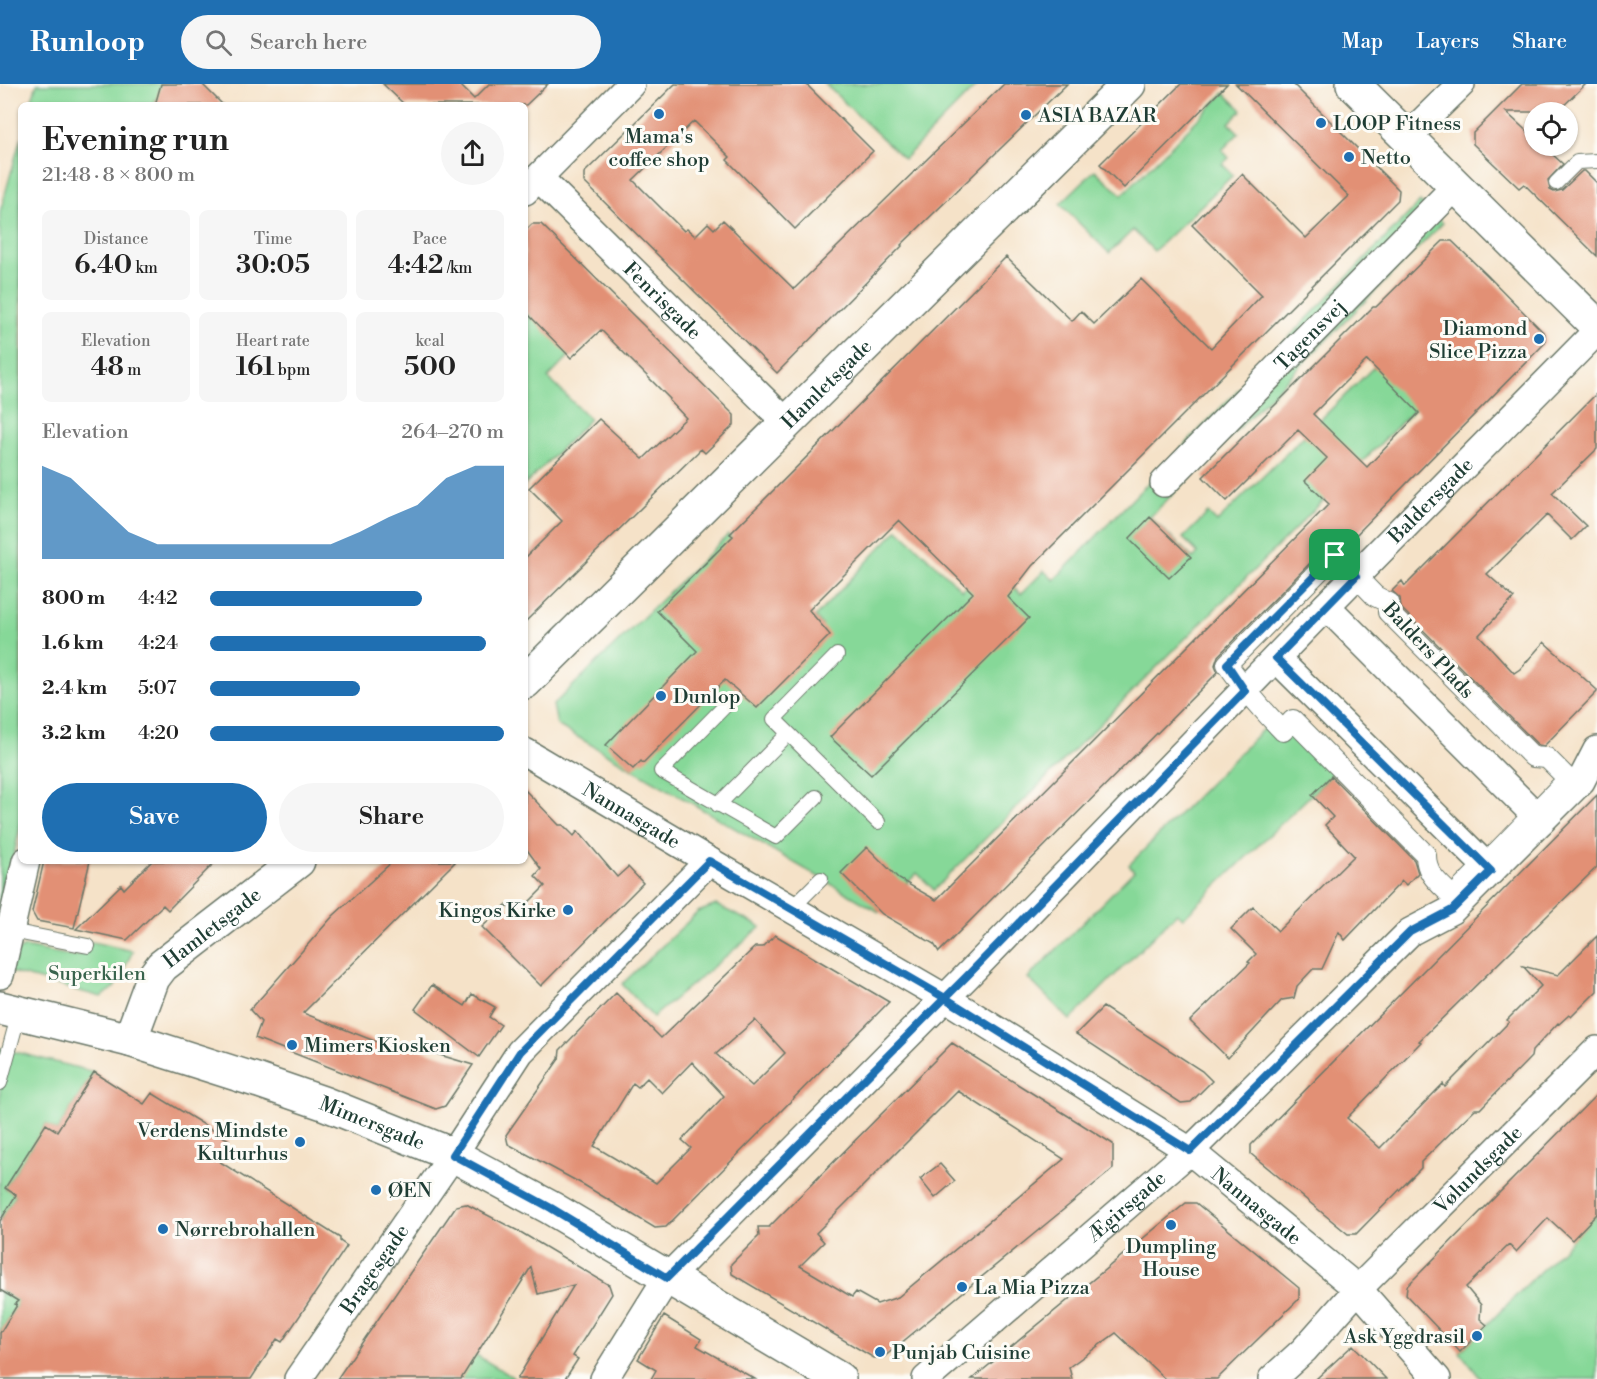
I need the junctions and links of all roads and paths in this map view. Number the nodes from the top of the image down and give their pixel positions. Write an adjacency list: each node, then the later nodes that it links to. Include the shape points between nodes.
1 (631, 84): 8 (street)
2 (1129, 84): 12 (street, Hamletsgade)
3 (1353, 84): 5 (street)
4 (1461, 84): 5 (street)
5 (1407, 137): 9 (street)
6 (1597, 161): 7 (lane, via 1577,162)
7 (1556, 183)
8 (532, 185): 12 (street, Fenrisgade)
9 (1456, 186): 10 (street); 13 (street, Tagensvej)
10 (1597, 326)
11 (1597, 331): 14 (street, Baldersgade)
12 (786, 422): 18 (street, Hamletsgade)
13 (1164, 483)
14 (1356, 576): 15 (street, Baldersgade); 19 (street, Balders Plads, via 1335,555 1227,664); 26 (street, Balders Plads, via 1375,596 1389,603 1388,612 1533,757 1546,758 1568,779)
15 (1326, 606): 17 (street, Baldersgade); 26 (street, Balders Plads)
16 (837, 655): 21 (lane, via 774,719)
17 (1276, 658): 19 (street, Baldersgade); 31 (street)
18 (528, 679)
19 (1245, 691): 31 (street, Balders Plads, via 1283,731 1293,720 1426,855 1431,875 1451,895); 37 (street, Baldersgade)
20 (725, 706): 25 (lane, via 661,771)
21 (788, 734): 25 (lane); 27 (lane)
22 (1597, 750): 26 (street, Ægirsgade, via 1581,781)
23 (528, 754): 28 (street, Nannasgade)
24 (816, 797): 25 (lane, via 776,837)
25 (718, 805)
26 (1538, 818): 31 (street, Ægirsgade)
27 (878, 822)
28 (709, 861): 33 (street, Nannasgade); 43 (street, Bragesgade, via 520,1052)
29 (25, 864): 34 (street)
30 (294, 864): 39 (street, Hamletsgade, via 162,966 153,978)
31 (1488, 868): 42 (street, Ægirsgade, via 1452,910 1410,932)
32 (821, 879): 33 (lane)
33 (791, 909): 37 (street, Nannasgade)
34 (11, 932): 35 (lane); 36 (street)
35 (88, 946)
36 (0, 975)
37 (945, 998): 42 (street, Nannasgade); 44 (street, Baldersgade)
38 (9, 1011): 39 (street, Mimersgade); 41 (lane)
39 (129, 1040): 43 (street, Mimersgade, via 302,1096)
40 (1597, 1050): 45 (street, Vølundsgade)
41 (0, 1083)
42 (1190, 1151): 45 (street, Nannasgade); 49 (street, Ægirsgade)
43 (453, 1155): 44 (street, Mimersgade); 46 (street, Bragesgade)
44 (667, 1278): 47 (street, Baldersgade); 48 (street, Mimersgade)
45 (1358, 1289): 50 (street, Vølundsgade, via 1304,1350); 51 (street, Nannasgade)
46 (298, 1379)
47 (604, 1379)
48 (839, 1379)
49 (926, 1379)
50 (1272, 1379)
51 (1437, 1379)

